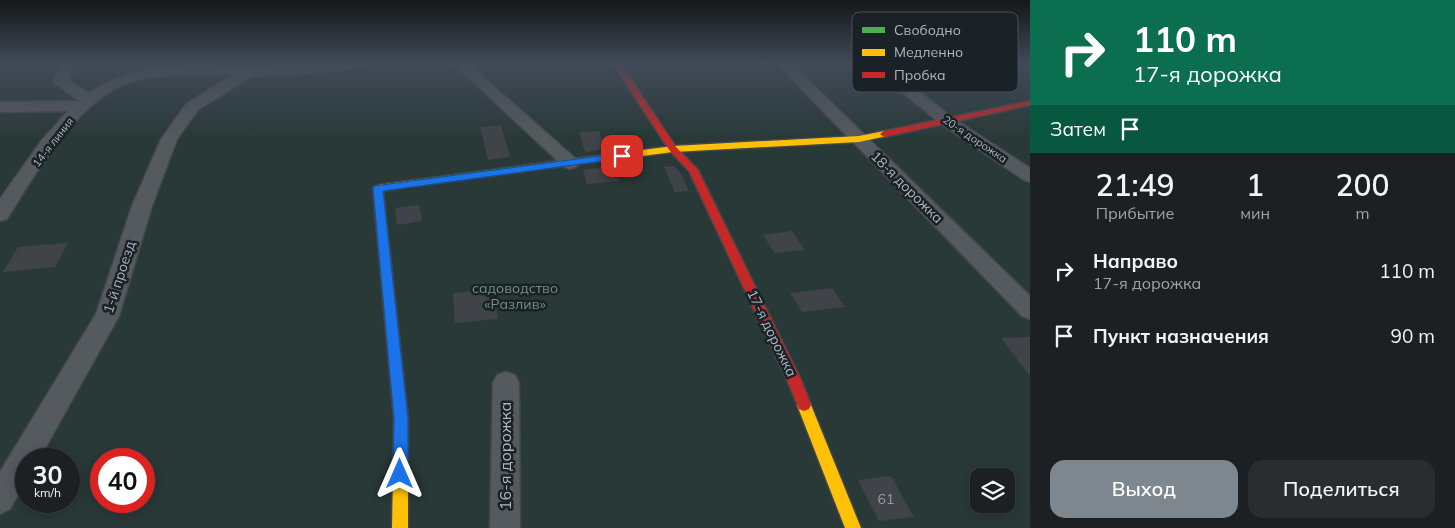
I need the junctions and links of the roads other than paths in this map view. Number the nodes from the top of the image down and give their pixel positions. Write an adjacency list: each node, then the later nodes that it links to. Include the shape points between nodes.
1 (69, 89): 8 (street)
2 (105, 89): 8 (street, 14-я линия)
3 (221, 89): 19 (street, 1-й проезд, via 192,107 169,139 142,206 107,316)
4 (488, 89): 14 (street)
5 (633, 89): 13 (street, 17-я дорожка)
6 (809, 89): 12 (street, 18-я дорожка)
7 (910, 92): 11 (street, 20-я дорожка)
8 (85, 103): 10 (street); 16 (street, 14-я линия, via 57,132)
9 (1030, 103): 11 (street)
10 (0, 107)
11 (947, 121): 12 (street); 15 (street, 20-я дорожка)
12 (859, 139): 13 (street); 17 (street, 18-я дорожка)
13 (672, 149): 14 (street); 22 (street, 17-я дорожка, via 694,170 796,382)
14 (570, 163): 20 (street, via 378,188 401,419)
15 (1030, 176)
16 (0, 214)
17 (1030, 310)
18 (506, 384): 21 (street, 16-я дорожка)
19 (0, 499)
20 (400, 528)
21 (505, 528)
22 (853, 528)

